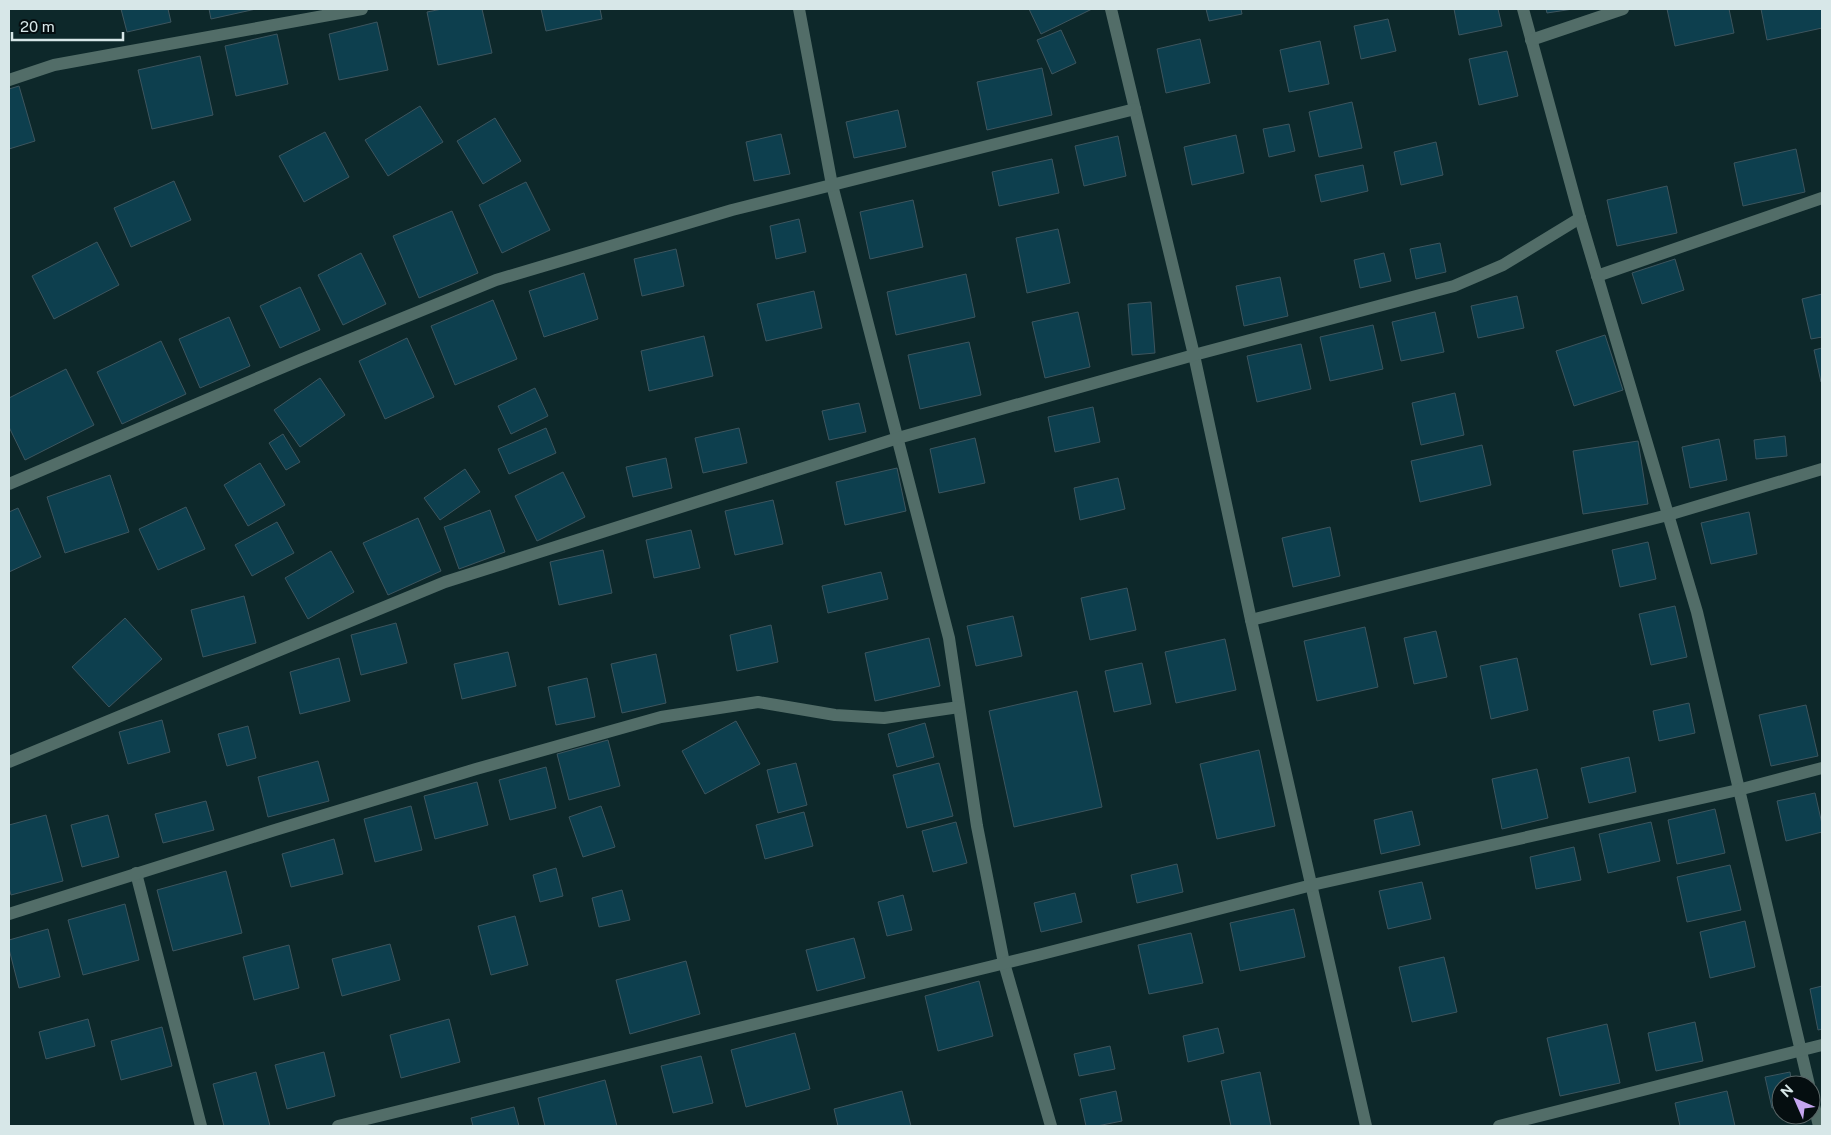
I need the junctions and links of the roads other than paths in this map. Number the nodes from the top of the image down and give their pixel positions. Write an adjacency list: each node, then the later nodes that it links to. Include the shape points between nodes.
1 (362, 9): 7 (street, via 54,65)
2 (799, 9): 9 (street)
3 (1110, 9): 8 (street)
4 (1523, 9): 6 (street)
5 (1623, 9): 6 (street)
6 (1531, 40): 11 (street)
7 (9, 80)
8 (1135, 108): 9 (street); 13 (street)
9 (832, 185): 14 (street); 16 (street, via 732,210 496,280)
10 (1822, 198): 12 (street)
11 (1580, 218): 12 (street); 13 (street, via 1502,264 1454,286)
12 (1597, 276): 17 (street)
13 (1194, 355): 14 (street); 18 (street)
14 (898, 438): 19 (street, via 949,638); 20 (street, via 445,582)
15 (1822, 470): 17 (street)
16 (9, 484)
17 (1668, 515): 18 (street); 22 (street, via 1697,612)
18 (1251, 620): 24 (street)
19 (959, 707): 23 (street, via 884,718 835,715 758,702 661,717 476,769); 26 (street, via 977,826)
20 (9, 762)
21 (1822, 768): 22 (street)
22 (1738, 790): 24 (street); 28 (street)
23 (136, 873): 25 (street); 30 (street)
24 (1312, 885): 26 (street); 33 (street)
25 (9, 914)
26 (1004, 963): 31 (street); 32 (street)
27 (1822, 1045): 28 (street)
28 (1801, 1050): 29 (street); 34 (street)
29 (1807, 1075)
30 (201, 1126)
31 (338, 1126)
32 (1051, 1126)
33 (1366, 1126)
34 (1499, 1126)

